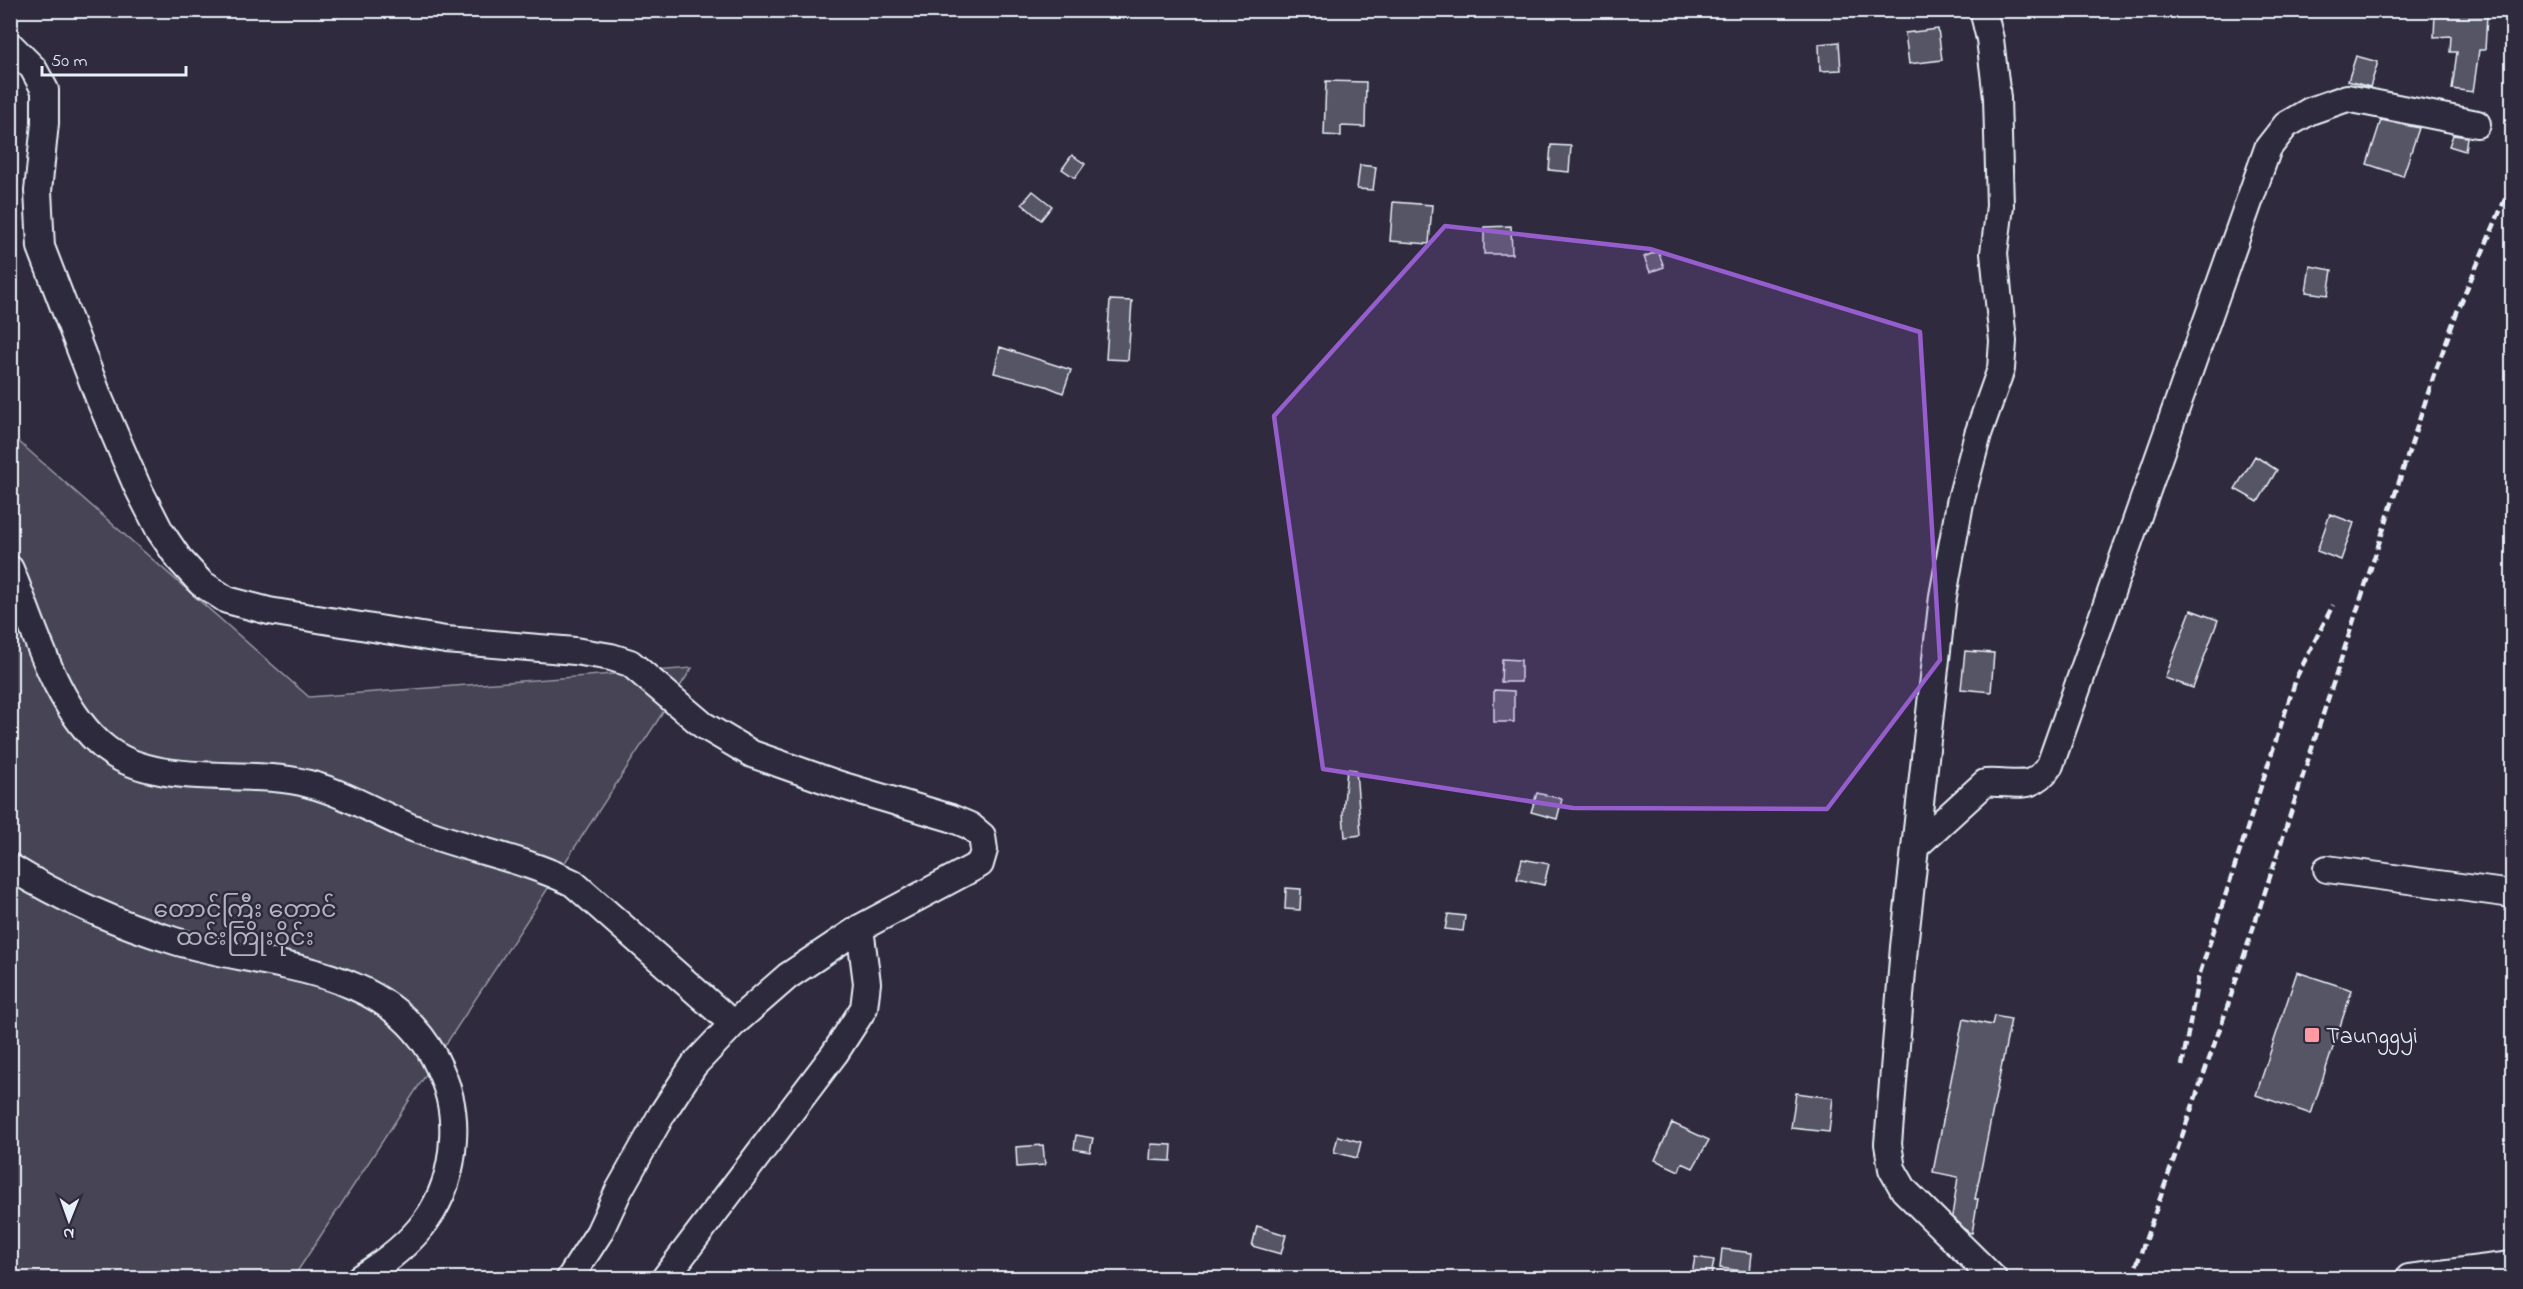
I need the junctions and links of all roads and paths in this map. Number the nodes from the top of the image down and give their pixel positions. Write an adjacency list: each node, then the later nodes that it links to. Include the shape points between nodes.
1 (1983, 10): 5 (street, via 1997,98 2000,206 1994,253 2003,341 2001,369 1960,503 1942,596)
2 (10, 45): 9 (street, via 33,68 45,90 38,191 41,247 137,486 166,541 201,583 227,600 269,611 446,640 575,651 630,663 703,725 752,754 951,818 982,836 980,864)
3 (2478, 124): 5 (street, via 2347,98 2310,111 2286,125 2268,148 2049,765 2041,779 2027,784 1985,783)
4 (10, 568): 10 (street, via 59,688 82,726 107,749 137,765 164,771 307,783 418,830 542,867 573,883)
5 (1915, 847): 16 (street, via 1888,1144 1892,1169 1904,1190)
6 (10, 867): 13 (street, via 59,897 176,941 314,971 359,987 391,1008 422,1036 446,1080 455,1116 452,1156 440,1200 418,1234 388,1261)
7 (2327, 869): 8 (street)
8 (2512, 894)
9 (860, 928): 10 (street, via 788,976); 15 (street, via 867,982 864,1008 835,1053)
10 (733, 1024): 14 (street, via 694,1065 662,1114 599,1233)
11 (2512, 1265): 12 (street)
12 (2460, 1275): 17 (street)
13 (360, 1278)
14 (570, 1278)
15 (665, 1278)
16 (1993, 1278)
17 (2409, 1278)

